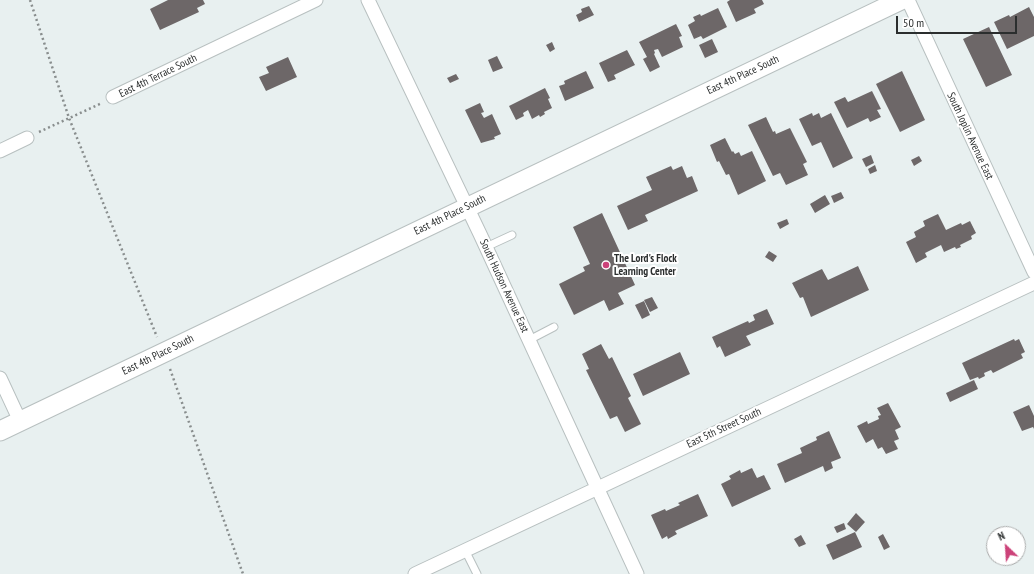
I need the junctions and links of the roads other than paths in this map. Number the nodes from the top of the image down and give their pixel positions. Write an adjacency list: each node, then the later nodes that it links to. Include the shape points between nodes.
1 (316, 0): 5 (street, East 4th Terrace South)
2 (368, 0): 8 (street, South Hudson Avenue East)
3 (901, 0): 8 (street, East 4th Place South)
4 (908, 0): 11 (street, South Joplin Avenue East)
5 (113, 98)
6 (27, 138): 7 (street)
7 (0, 151)
8 (467, 207): 10 (street, South Hudson Avenue East); 16 (street, East 4th Place South)
9 (512, 235): 10 (lane)
10 (486, 247): 14 (street, South Hudson Avenue East)
11 (1034, 272)
12 (1034, 283): 18 (street, East 5th Street South)
13 (554, 327): 14 (lane)
14 (529, 340): 18 (street, South Hudson Avenue East)
15 (0, 378): 16 (street)
16 (20, 421): 17 (street, East 4th Place South)
17 (0, 431)
18 (597, 488): 19 (street, East 5th Street South); 22 (street, South Hudson Avenue East)
19 (464, 550): 20 (street, East 5th Street South); 21 (lane)
20 (415, 574)
21 (477, 574)
22 (637, 574)

